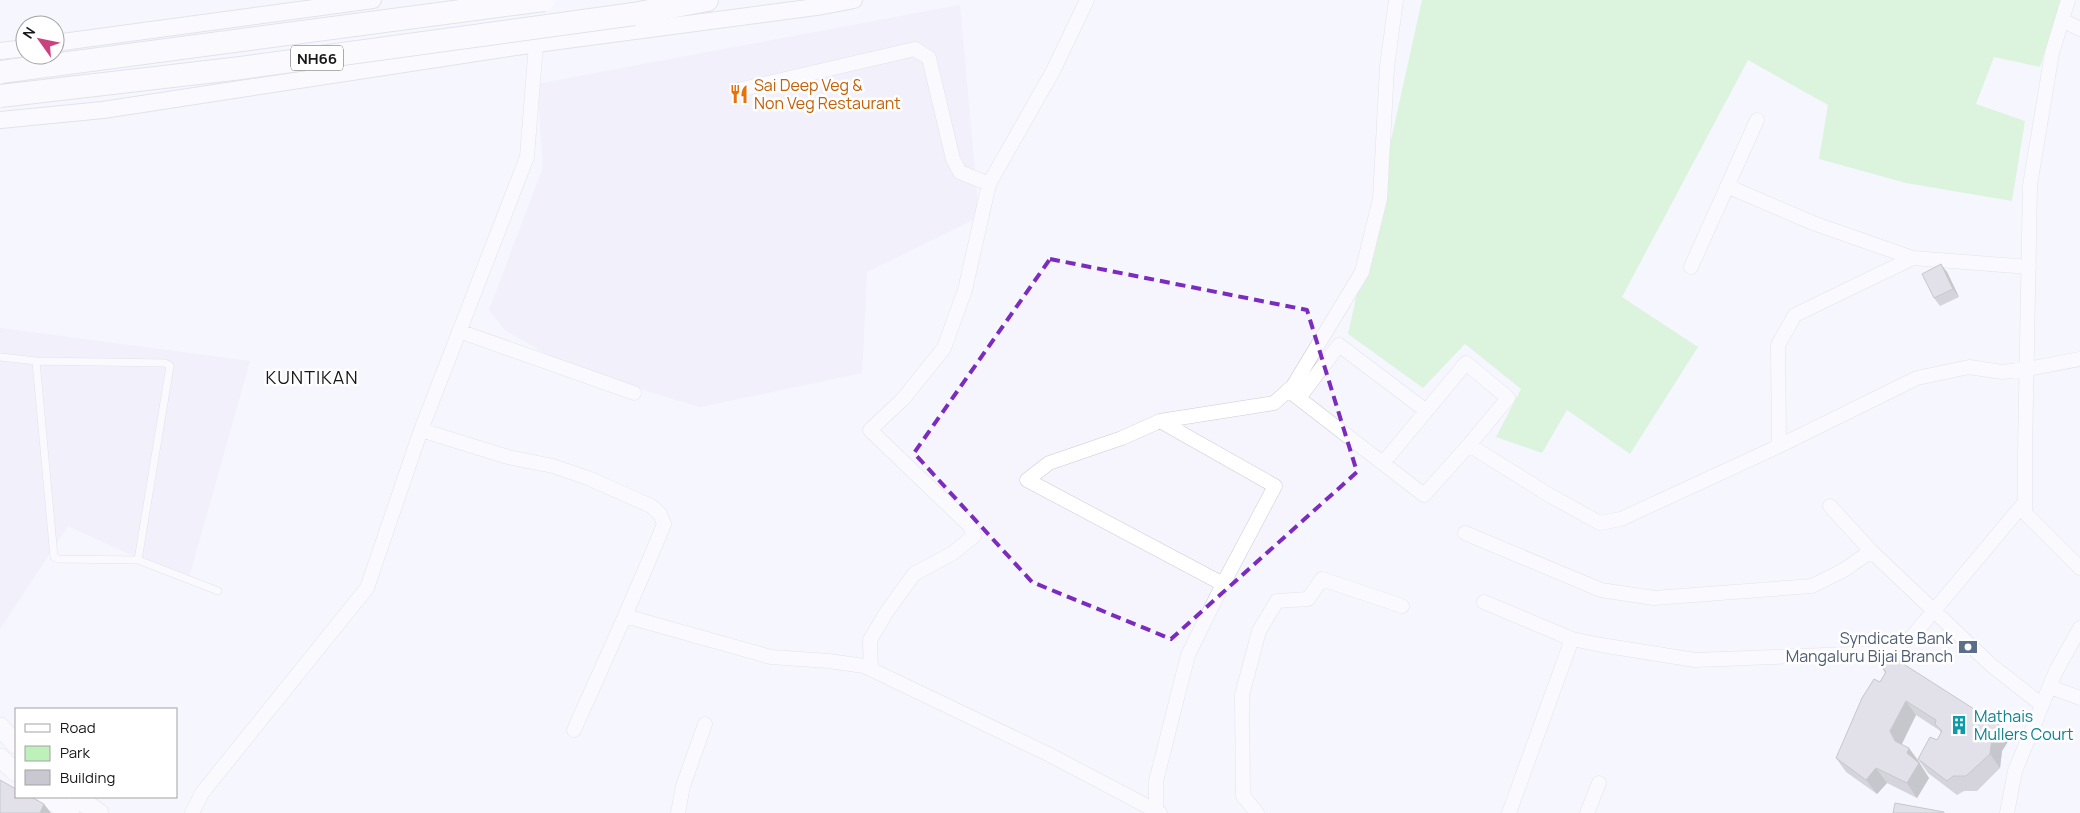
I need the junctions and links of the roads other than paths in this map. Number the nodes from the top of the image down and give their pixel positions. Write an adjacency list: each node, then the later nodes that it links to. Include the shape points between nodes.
1 (373, 0): 10 (street)
2 (544, 0): 15 (highway, NH66, bridge)
3 (707, 0): 17 (highway, NH66, bridge, via 634,14 241,68)
4 (854, 0): 11 (street)
5 (1086, 0): 21 (street, via 1054,71)
6 (1396, 0): 32 (street, via 1387,66 1380,199 1362,272 1293,386)
7 (2068, 0): 8 (street)
8 (2062, 20): 9 (street); 25 (street, via 2052,53 2030,185)
9 (2080, 28)
10 (65, 41)
11 (536, 44): 18 (street); 26 (street, via 526,157)
12 (15, 49): 13 (street)
13 (0, 51)
14 (64, 65): 18 (street)
15 (0, 72)
16 (738, 90): 21 (street, via 915,49 929,58 953,160 960,172)
17 (0, 96)
18 (72, 113): 19 (street)
19 (0, 120)
20 (1757, 120): 22 (street)
21 (989, 184): 53 (street, via 965,290 944,348 904,399 870,430 971,527 974,536 953,553 914,574 870,640)
22 (1728, 186): 23 (street, via 1813,223); 24 (street)
23 (1913, 258): 25 (street); 37 (street, via 1795,315 1778,345)
24 (1691, 267)
25 (2029, 267): 30 (street)
26 (459, 331): 31 (street); 35 (street)
27 (0, 357): 29 (lane)
28 (2080, 359): 30 (street)
29 (36, 362): 43 (lane, via 54,557); 43 (lane, via 165,363 170,366)
30 (2026, 369): 37 (street, via 2002,372 1969,366 1917,378); 39 (street)
31 (634, 393)
32 (1294, 394): 33 (street, via 1339,345); 34 (street, via 1274,402); 38 (street)
33 (1425, 410): 36 (street, via 1466,363 1508,398); 38 (street)
34 (1160, 421): 45 (street, via 1274,486); 45 (street, via 1122,438 1048,463 1027,480)
35 (421, 430): 50 (street, via 588,478 651,506 660,514 664,524); 69 (street, via 367,588 202,793)
36 (1468, 445): 37 (street, via 1600,523 1621,519); 38 (street, via 1424,495)
37 (1779, 446)
38 (1383, 463)
39 (2025, 502): 44 (street, via 2025,513); 49 (street)
40 (1830, 506): 42 (street)
41 (1465, 533): 42 (street, via 1601,590 1654,598 1812,586 1844,570)
42 (1871, 551): 49 (street)
43 (138, 560): 46 (lane)
44 (2080, 568)
45 (1223, 584): 66 (street, via 1188,656 1156,781)
46 (218, 591)
47 (1484, 602): 52 (street)
48 (1402, 606): 71 (street, via 1322,578 1308,599 1277,601 1259,632 1242,695 1243,796)
49 (1934, 610): 52 (street, via 1911,638 1878,654 1695,660); 56 (street, via 1990,665)
50 (625, 616): 53 (street, via 771,657 829,661); 59 (street)
51 (2080, 628): 54 (street)
52 (1572, 639): 72 (street)
53 (871, 669): 66 (street, via 1048,754)
54 (2050, 687): 55 (street); 56 (street)
55 (2080, 698)
56 (2042, 705): 74 (street, via 2015,771)
57 (705, 724): 70 (street, via 683,786)
58 (0, 727): 60 (main road)
59 (574, 730)
60 (15, 743)
61 (0, 758): 62 (main road)
62 (15, 771)
63 (1599, 783): 73 (street)
64 (49, 798): 67 (main road)
65 (77, 798): 68 (main road)
66 (1158, 812)
67 (70, 813)
68 (99, 813)
69 (192, 813)
70 (678, 813)
71 (1257, 813)
72 (1509, 813)
73 (1587, 813)
74 (2007, 813)

